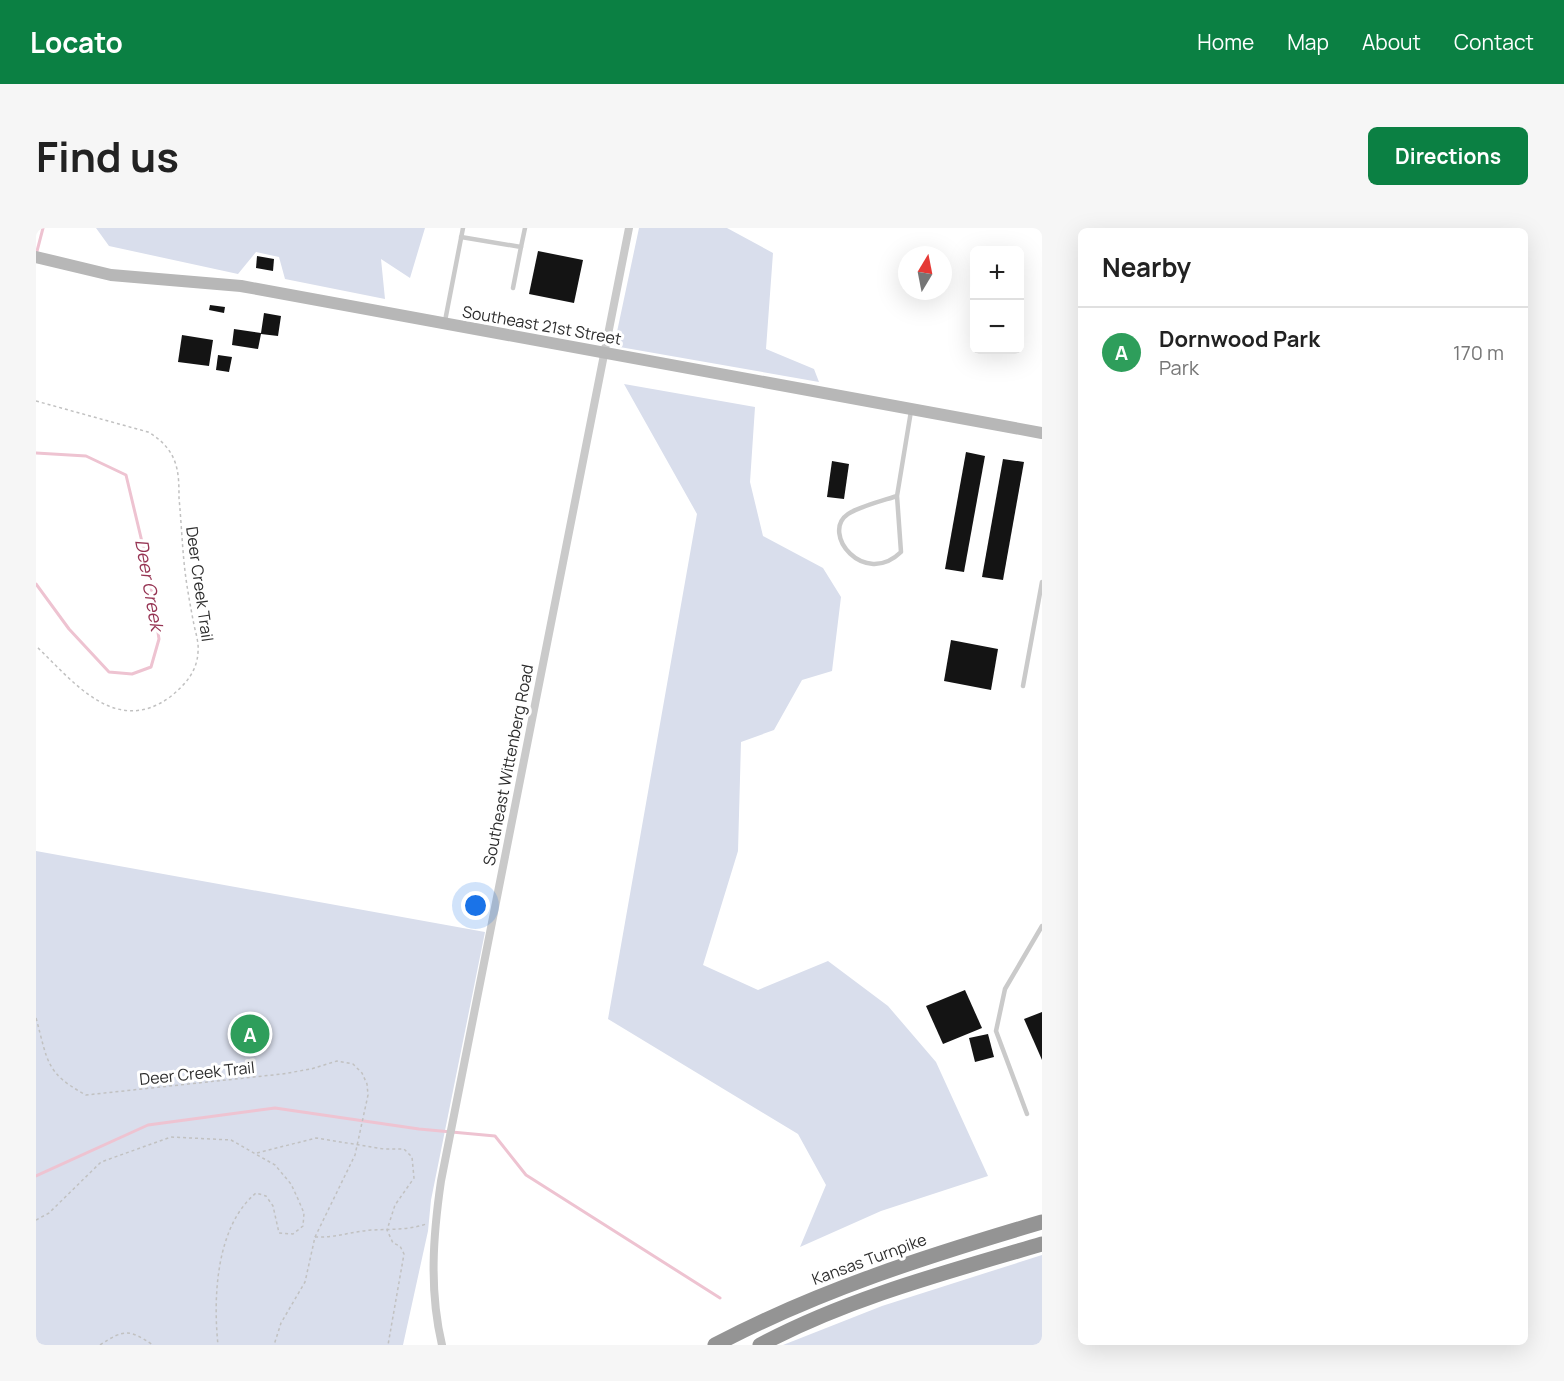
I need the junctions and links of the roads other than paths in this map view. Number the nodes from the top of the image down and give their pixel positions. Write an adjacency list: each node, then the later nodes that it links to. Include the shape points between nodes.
1 (463, 228): 4 (lane)
2 (525, 228): 5 (lane)
3 (629, 228): 9 (street, Southeast Wittenberg Road)
4 (461, 237): 5 (lane); 8 (lane)
5 (521, 247): 7 (lane)
6 (36, 257): 8 (street, Southeast 21st Street, via 121,276 241,286)
7 (513, 288)
8 (445, 324): 9 (street, Southeast 21st Street)
9 (604, 352): 10 (street, Southeast 21st Street); 19 (street, Southeast Wittenberg Road, via 448,1141 435,1221 434,1289)
10 (912, 408): 11 (street, Southeast 21st Street); 12 (lane)
11 (1042, 433)
12 (897, 496): 12 (lane, via 901,552 892,561 879,565 856,560 841,542 840,526 847,514)
13 (1042, 582): 14 (lane)
14 (1023, 686)
15 (1042, 926): 16 (lane, via 1005,989 996,1031)
16 (1027, 1114)
17 (1042, 1222): 20 (highway, Kansas Turnpike, via 848,1284)
18 (1042, 1244): 21 (highway, via 849,1306)
19 (442, 1345)
20 (715, 1345)
21 (760, 1345)

